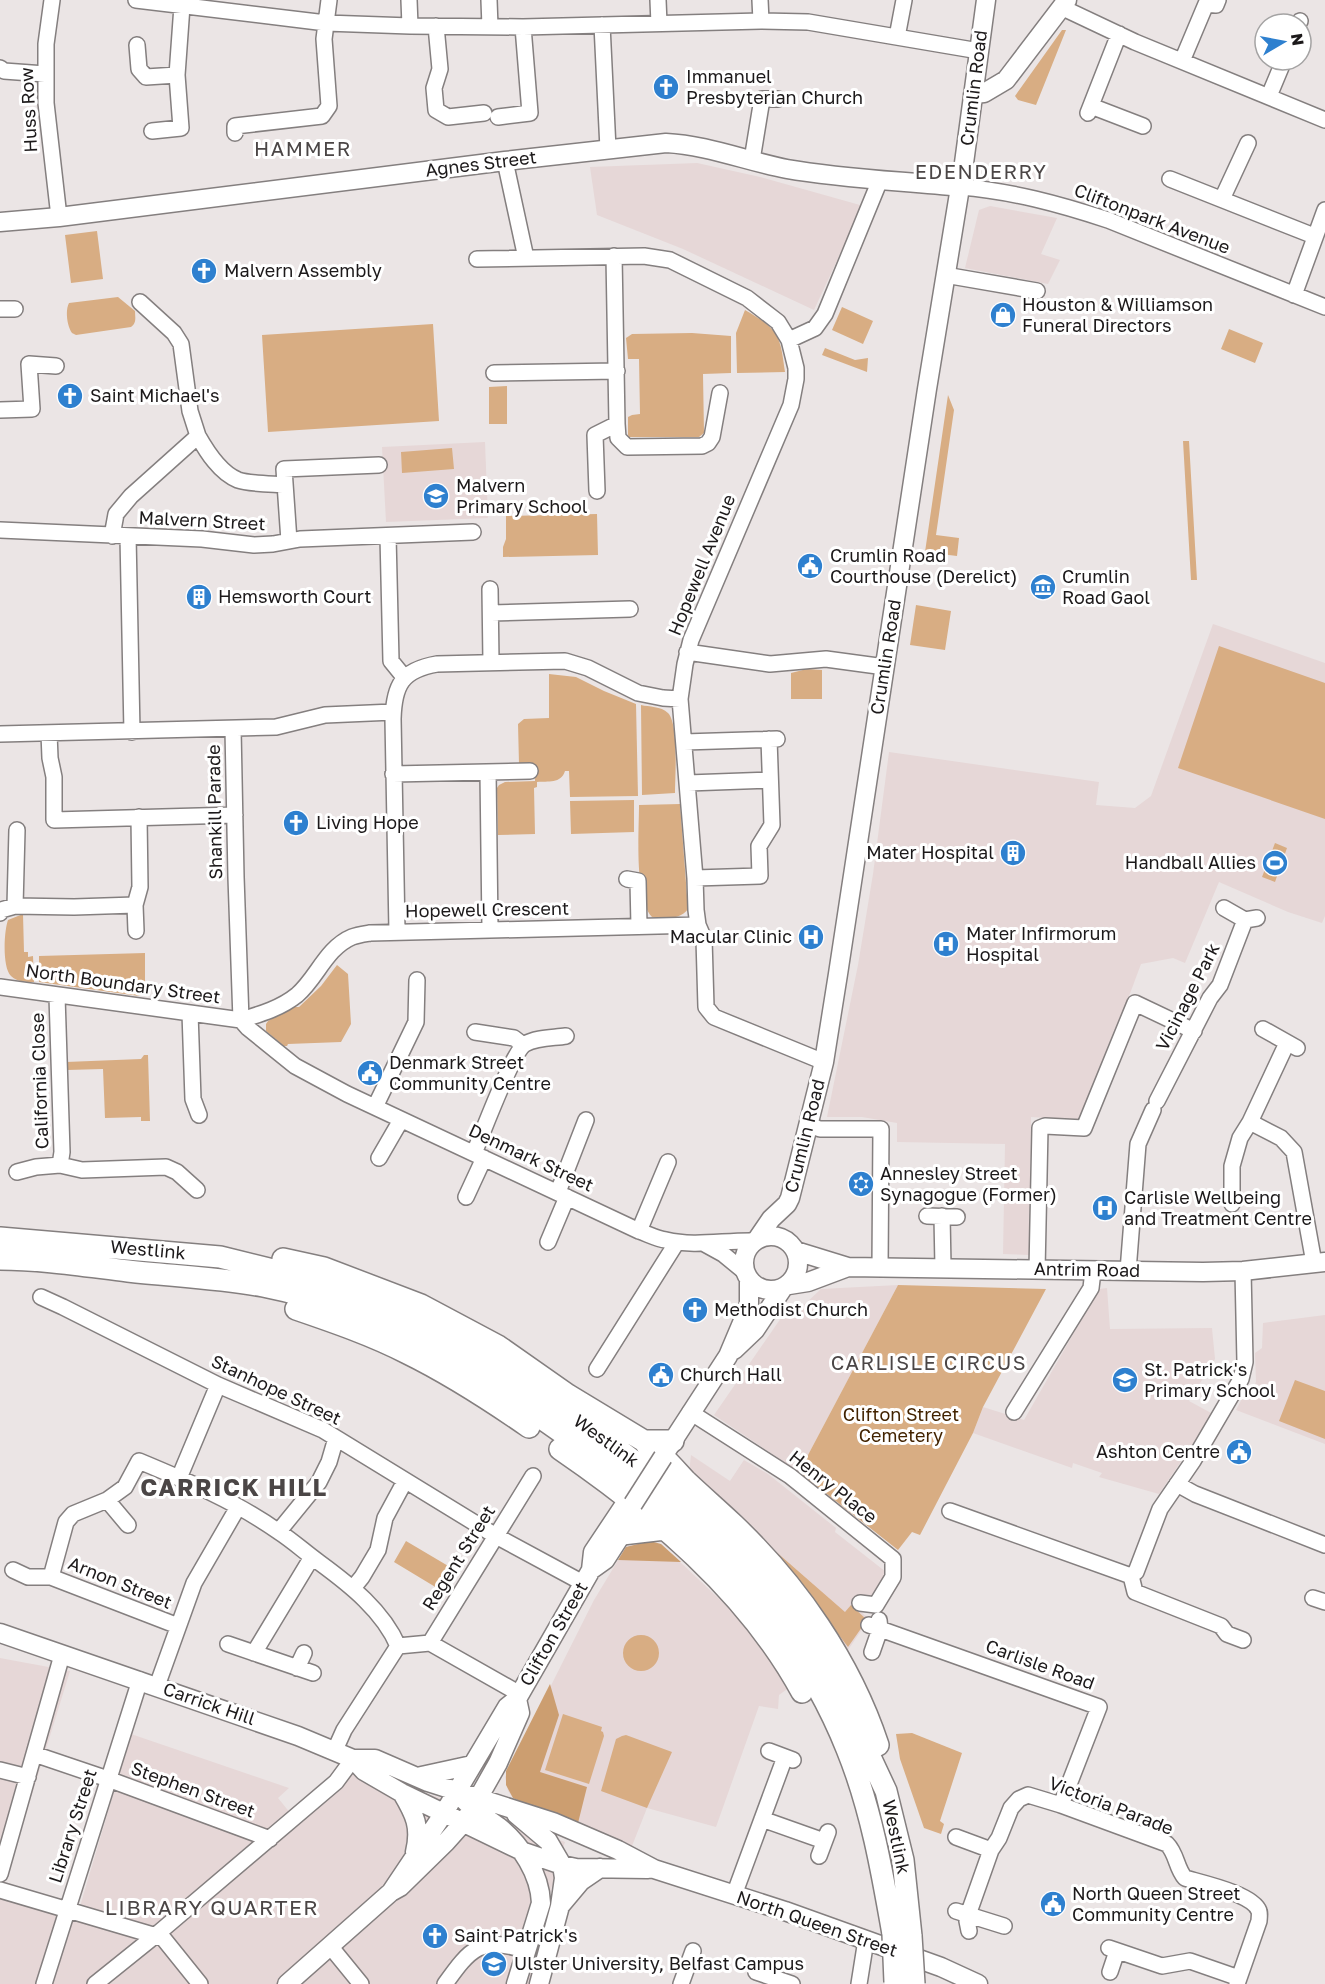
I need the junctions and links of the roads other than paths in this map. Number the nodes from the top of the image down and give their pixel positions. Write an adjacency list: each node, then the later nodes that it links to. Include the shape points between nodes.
1 (51, 0): 28 (street, Huss Row)
2 (136, 0): 12 (street)
3 (329, 0): 14 (street)
4 (409, 0): 17 (street)
5 (489, 0): 19 (street)
6 (658, 0): 15 (street)
7 (760, 0): 13 (street)
8 (904, 0): 22 (street)
9 (986, 0): 24 (main road, Crumlin Road)
10 (1218, 0): 25 (street, via 1216,5 1206,4)
11 (1064, 3): 21 (street); 30 (main road, via 1006,80 984,93)
12 (182, 6): 14 (street); 29 (street)
13 (761, 21): 15 (street); 22 (street, via 808,22)
14 (326, 23): 17 (street); 36 (street, via 329,106 322,116 235,126)
15 (659, 24): 16 (street)
16 (602, 25): 20 (street); 38 (street)
17 (410, 26): 18 (street)
18 (436, 26): 19 (street); 20 (street, via 440,69 434,88 436,110 448,117 530,113)
19 (490, 27): 20 (street)
20 (523, 27)
21 (1119, 34): 25 (street); 34 (street, via 1090,109)
22 (897, 37): 24 (street)
23 (137, 45): 29 (street, via 139,69 146,77)
24 (979, 51): 30 (main road, Crumlin Road)
25 (1182, 62): 31 (street)
26 (0, 68): 28 (street)
27 (1279, 72): 31 (street)
28 (45, 74): 46 (street, Huss Row, via 47,126)
29 (177, 75): 35 (street, via 182,128)
30 (973, 94): 43 (main road, Crumlin Road)
31 (1269, 96): 33 (street)
32 (778, 99): 39 (street, via 762,99)
33 (1325, 120)
34 (1143, 126)
35 (152, 131)
36 (235, 132)
37 (1248, 143): 44 (street)
38 (608, 149): 39 (main road, Agnes Street, via 666,143); 40 (main road, Agnes Street)
39 (752, 160): 42 (main road, Agnes Street, via 806,172)
40 (505, 161): 46 (main road, Agnes Street); 50 (street)
41 (1170, 179): 44 (street)
42 (880, 180): 43 (main road, Agnes Street); 57 (street, via 825,314 815,328)
43 (960, 187): 52 (main road, Crumlin Road); 54 (street, Cliftonpark Avenue, via 1015,193 1072,208)
44 (1222, 199): 48 (street)
45 (1325, 210): 48 (street)
46 (59, 217): 47 (main road, Agnes Street)
47 (0, 222)
48 (1314, 237): 54 (street)
49 (614, 256): 50 (street, Hopewell Avenue); 57 (street, Hopewell Avenue, via 670,260 747,298 778,322); 59 (street)
50 (526, 258): 51 (street, Hopewell Avenue)
51 (477, 260)
52 (945, 275): 53 (street); 78 (main road, Crumlin Road)
53 (1037, 291)
54 (1294, 295): 56 (street, Cliftonpark Avenue)
55 (140, 302): 64 (street, via 181,344 186,411)
56 (1325, 307)
57 (789, 340): 76 (street, Hopewell Avenue, via 796,368 791,405)
58 (56, 366): 62 (street, via 29,364 32,409)
59 (617, 371): 60 (street); 63 (street)
60 (494, 373)
61 (720, 393): 63 (street, via 712,437 702,446 627,447 618,438)
62 (0, 410)
63 (617, 424): 67 (street, via 595,435)
64 (198, 436): 66 (street, via 209,455 238,480); 70 (street, via 116,514)
65 (379, 465): 66 (street)
66 (285, 477): 72 (street)
67 (597, 491)
68 (0, 530): 70 (street, Malvern Street)
69 (473, 532): 71 (street, Malvern Street)
70 (120, 536): 72 (street, Malvern Street, via 254,545); 83 (street)
71 (388, 536): 72 (street, Malvern Street); 79 (street, via 391,661)
72 (289, 541)
73 (490, 589): 75 (street)
74 (630, 609): 75 (street)
75 (491, 613): 77 (street)
76 (687, 652): 78 (street, via 770,664 826,659); 80 (street, Hopewell Avenue)
77 (491, 662): 79 (street, via 422,666); 80 (street, via 565,662 588,668 638,693)
78 (885, 667): 116 (main road, Crumlin Road)
79 (404, 677): 81 (street, Hopewell Crescent)
80 (680, 699): 86 (street, Hopewell Avenue)
81 (393, 712): 82 (street, via 325,715 276,727); 89 (street, Hopewell Crescent)
82 (233, 729): 83 (street, Shankill Parade); 92 (street, Shankill Parade)
83 (132, 732): 84 (street, Shankill Parade)
84 (49, 733): 85 (street, Shankill Parade); 93 (street, via 54,820)
85 (0, 734)
86 (684, 742): 90 (street, via 774,739); 91 (street, Hopewell Avenue)
87 (530, 771): 88 (street)
88 (488, 772): 89 (street); 103 (street)
89 (393, 774): 105 (street, Hopewell Crescent)
90 (770, 780): 91 (street); 95 (street, via 772,825 759,846 760,876)
91 (688, 783): 95 (street, Hopewell Avenue)
92 (235, 815): 93 (street); 110 (street, Shankill Parade)
93 (139, 817): 97 (street, via 140,886)
94 (17, 830): 98 (street)
95 (695, 878): 101 (street, Hopewell Avenue)
96 (627, 879): 102 (street, via 638,880)
97 (135, 905): 98 (street); 104 (street)
98 (15, 906): 100 (street)
99 (1224, 908): 112 (street, Vicinage Park, via 1251,919)
100 (0, 913)
101 (698, 925): 102 (street, Hopewell Crescent); 116 (street, Hopewell Avenue, via 704,939 706,1007 714,1017)
102 (639, 926): 103 (street, Hopewell Crescent)
103 (490, 929): 105 (street, Hopewell Crescent)
104 (136, 931)
105 (397, 931): 110 (street, via 351,937 327,956 295,996 267,1013)
106 (417, 980): 117 (street, via 416,1022)
107 (0, 987): 108 (street, North Boundary Street)
108 (57, 996): 109 (street, North Boundary Street); 126 (street, California Close)
109 (190, 1013): 110 (street, North Boundary Street); 118 (street, via 193,1099)
110 (241, 1020): 117 (street, Denmark Street, via 295,1066)
111 (1263, 1029): 121 (street, via 1292,1046)
112 (1194, 1031): 147 (street, via 1135,1003 1088,1123 1084,1128 1040,1128); 149 (street, Vicinage Park, via 1138,1144)
113 (475, 1032): 115 (street, via 514,1038)
114 (566, 1036): 115 (street)
115 (523, 1045): 123 (street, via 511,1066)
116 (824, 1062): 122 (main road, Crumlin Road)
117 (375, 1107): 119 (street, Denmark Street)
118 (199, 1115)
119 (401, 1120): 123 (street, Denmark Street); 124 (street)
120 (586, 1120): 129 (street)
121 (1250, 1122): 132 (street, via 1240,1138 1232,1166); 143 (street, via 1281,1138 1294,1152)
122 (808, 1125): 131 (main road, Crumlin Road); 145 (street, via 820,1129 881,1129)
123 (479, 1155): 129 (street, Denmark Street); 130 (street)
124 (379, 1158)
125 (668, 1162): 134 (street)
126 (60, 1165): 127 (street); 128 (street, via 82,1170 166,1167 177,1172)
127 (17, 1172)
128 (188, 1188)
129 (562, 1194): 134 (street, Denmark Street); 137 (street)
130 (466, 1197)
131 (787, 1204): 136 (main road, Crumlin Road); 140 (main road, Crumlin Road)
132 (1232, 1204)
133 (942, 1216): 146 (street)
134 (639, 1231): 138 (street, Denmark Street)
135 (0, 1238): 141 (highway, Westlink)
136 (757, 1240): 139 (street, Denmark Street); 140 (main road, via 772,1235 786,1240); 151 (main road, via 744,1255)
137 (548, 1242)
138 (677, 1242): 139 (street, Denmark Street); 156 (street)
139 (703, 1243): 151 (street, Denmark Street, via 723,1254)
140 (793, 1248): 144 (main road, Antrim Road); 153 (main road, via 798,1267)
141 (220, 1257): 161 (highway, via 292,1260 421,1305 498,1346 644,1441 648,1448); 211 (highway, Westlink, via 336,1288 437,1331 536,1390 673,1491 733,1544 792,1615 835,1682)
142 (0, 1258): 152 (highway, Westlink)
143 (1319, 1263): 150 (main road, Antrim Road)
144 (848, 1267): 145 (main road, Antrim Road); 153 (main road, Antrim Road)
145 (880, 1267): 146 (main road, Antrim Road)
146 (943, 1267): 147 (main road, Antrim Road)
147 (1037, 1270): 148 (main road, Antrim Road)
148 (1093, 1270): 149 (main road, Antrim Road); 159 (street, via 1091,1288)
149 (1128, 1271): 150 (main road, Antrim Road)
150 (1243, 1271): 165 (street, via 1242,1379)
151 (747, 1276): 153 (main road, via 765,1290); 155 (main road, Clifton Street, via 749,1303)
152 (213, 1280): 167 (highway, via 356,1330 406,1352 504,1410); 209 (highway, Westlink, via 303,1296 411,1338 493,1384 632,1483 686,1525 758,1600 818,1690)
153 (786, 1286): 155 (main road, Clifton Street, via 755,1330)
154 (40, 1297): 157 (street, Stanhope Street)
155 (728, 1356): 158 (main road, Clifton Street)
156 (597, 1369)
157 (218, 1385): 160 (street, Stanhope Street); 163 (street)
158 (690, 1412): 161 (main road, Clifton Street); 183 (street, Henry Place, via 790,1476 893,1559 893,1577)
159 (1014, 1412)
160 (336, 1438): 164 (street, Stanhope Street); 172 (street, via 319,1482)
161 (668, 1449): 167 (main road, Clifton Street, bridge); 211 (highway, via 762,1554 819,1626 868,1717 880,1752)
162 (533, 1476): 174 (street, Regent Street)
163 (179, 1478): 166 (street, via 139,1461 125,1487); 168 (street)
164 (405, 1481): 174 (street, Stanhope Street); 181 (street, via 385,1518 378,1550)
165 (1177, 1484): 175 (street); 178 (street, via 1160,1509)
166 (107, 1500): 170 (street); 179 (street, via 73,1514 66,1522)
167 (633, 1504): 171 (highway); 173 (main road, Clifton Street, via 636,1512); 180 (main road, Clifton Street, via 625,1504 593,1552)
168 (238, 1507): 172 (street); 184 (street, Library Street, via 194,1583)
169 (950, 1511): 178 (street)
170 (128, 1525)
171 (665, 1529): 173 (highway); 209 (highway, via 714,1575 758,1626 794,1677 828,1740)
172 (279, 1531): 176 (street)
173 (622, 1534): 180 (main road, Clifton Street, via 605,1560)
174 (496, 1536): 180 (street, Stanhope Street); 188 (street, Regent Street)
175 (1325, 1545)
176 (312, 1557): 181 (street); 193 (street)
177 (13, 1570): 179 (street, Arnon Street, via 28,1577)
178 (1131, 1576): 187 (street, via 1135,1592 1221,1626 1227,1634)
179 (51, 1577): 184 (street, Arnon Street)
180 (587, 1577): 199 (main road, Clifton Street)
181 (353, 1587): 191 (street)
182 (860, 1603): 183 (street)
183 (876, 1605): 185 (street)
184 (178, 1626): 198 (street, Library Street)
185 (874, 1627): 192 (street); 213 (street, Carlisle Road, via 1099,1707)
186 (0, 1633): 195 (main road, Carrick Hill)
187 (1243, 1640)
188 (430, 1643): 191 (street); 199 (street)
189 (228, 1644): 193 (street)
190 (0, 1645): 195 (main road, Carrick Hill)
191 (403, 1646): 200 (street, via 344,1730)
192 (872, 1652)
193 (254, 1653): 196 (street)
194 (304, 1653): 196 (street)
195 (62, 1655): 198 (main road, Carrick Hill); 202 (street)
196 (297, 1668): 197 (street)
197 (313, 1673)
198 (148, 1683): 200 (main road, Carrick Hill); 208 (street, Library Street)
199 (519, 1696): 204 (main road, Clifton Street, via 507,1707); 215 (main road, Clifton Street, via 520,1713)
200 (335, 1750): 203 (main road, Carrick Hill)
201 (769, 1751): 217 (street, via 789,1758)
202 (34, 1754): 206 (street); 208 (street, Stephen Street)
203 (353, 1759): 207 (main road, Carrick Hill, via 375,1759); 212 (main road, Carrick Hill, via 364,1771); 220 (street, via 336,1782)
204 (472, 1765): 207 (main road); 210 (main road, Clifton Street)
205 (0, 1770): 206 (street)
206 (28, 1777): 229 (street)
207 (417, 1778): 210 (main road, Carrick Hill)
208 (108, 1779): 220 (street, Stephen Street); 234 (street, Library Street)
209 (858, 1780): 237 (highway, Westlink)
210 (456, 1790): 215 (main road, North Queen Street); 216 (main road, Clifton Street)
211 (886, 1791): 237 (highway, Westlink, via 903,1860)
212 (402, 1793): 216 (main road, Carrick Hill); 225 (main road, via 418,1828)
213 (1061, 1805): 223 (street, Victoria Parade, via 1028,1795 1019,1799); 245 (street, Victoria Parade, via 1167,1844 1185,1878 1253,1903 1260,1911 1259,1921)
214 (510, 1809): 215 (main road, North Queen Street); 218 (main road, North Queen Street); 226 (main road, via 548,1841)
215 (471, 1810): 216 (main road, North Queen Street); 224 (main road, North Queen Street); 231 (main road, Clifton Street, via 446,1842)
216 (444, 1813): 225 (main road, Clifton Street)
217 (762, 1819): 222 (street); 232 (street)
218 (581, 1835): 221 (main road, North Queen Street); 227 (main road)
219 (956, 1837): 223 (street)
220 (270, 1839): 236 (street)
221 (602, 1843): 227 (main road); 228 (main road, North Queen Street)
222 (824, 1843)
223 (991, 1850): 235 (street, Victoria Parade, via 964,1919)
224 (524, 1852): 226 (main road, North Queen Street); 240 (main road, via 541,1896)
225 (414, 1857): 231 (main road, Clifton Street)
226 (562, 1865): 227 (main road, North Queen Street); 233 (main road)
227 (607, 1867): 228 (main road, North Queen Street); 233 (main road, via 581,1881)
228 (654, 1869): 232 (main road, North Queen Street)
229 (0, 1874)
230 (0, 1890): 234 (street)
231 (392, 1892): 239 (main road, Clifton Street)
232 (734, 1895): 238 (main road, North Queen Street)
233 (560, 1906): 254 (main road)
234 (67, 1910): 236 (street); 247 (street, Library Street)
235 (1004, 1926)
236 (156, 1935): 248 (street); 249 (street, via 163,1938)
237 (902, 1935): 246 (highway, Westlink, bridge)
238 (866, 1940): 257 (street); 258 (main road, North Queen Street)
239 (330, 1947): 250 (main road, Clifton Street); 251 (street)
240 (526, 1951): 252 (street, via 504,1945 478,1947 464,1958); 253 (main road)
241 (693, 1951): 255 (street)
242 (756, 1972): 244 (street)
243 (1110, 1972): 245 (street, Victoria Parade, via 1113,1950 1162,1966 1190,1961)
244 (774, 1981): 256 (street)
245 (1238, 1981)
246 (902, 1983)
247 (44, 1984)
248 (95, 1984)
249 (200, 1984)
250 (287, 1984)
251 (361, 1984)
252 (445, 1984)
253 (516, 1984)
254 (539, 1984)
255 (681, 1984)
256 (792, 1984)
257 (860, 1984)
258 (978, 1984)

